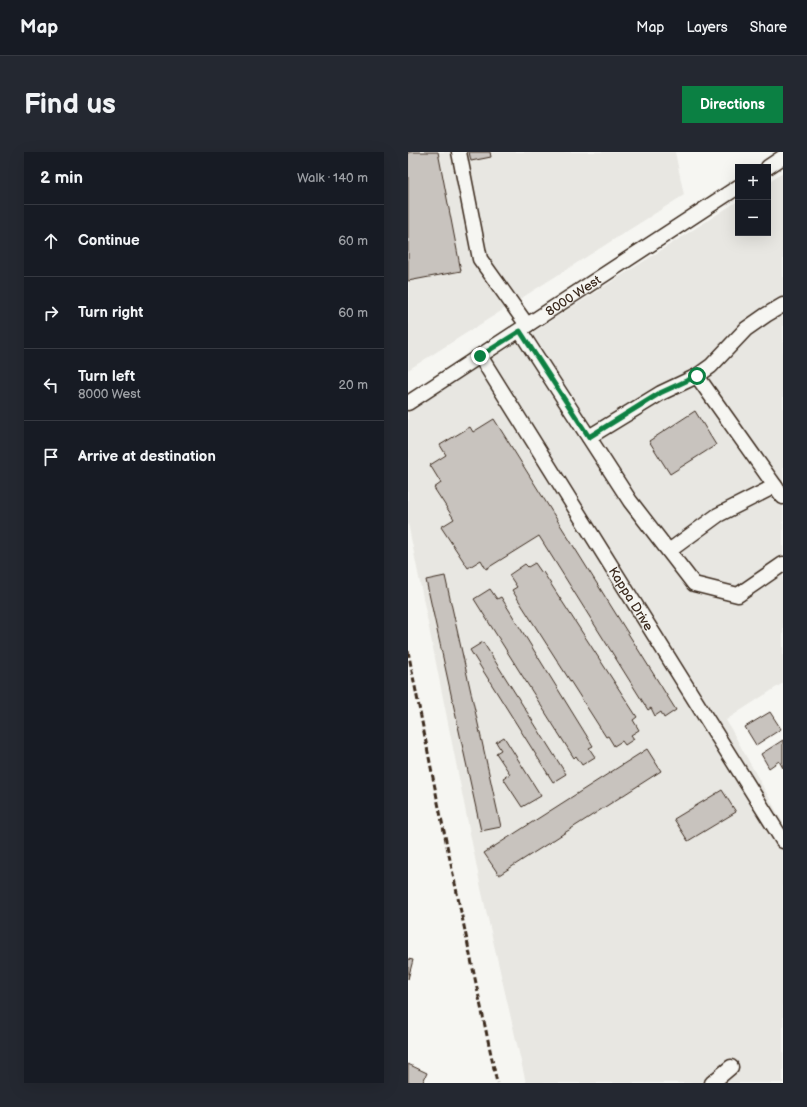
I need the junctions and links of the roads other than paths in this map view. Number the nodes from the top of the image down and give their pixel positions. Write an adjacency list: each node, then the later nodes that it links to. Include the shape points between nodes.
1 (459, 152): 6 (street, via 480,259)
2 (783, 157): 3 (street)
3 (771, 165)
4 (735, 189): 6 (street, 8000 West)
5 (783, 304): 8 (street, via 746,330 711,366)
6 (523, 328): 7 (street, 8000 West); 10 (street)
7 (480, 356): 9 (street, 8000 West); 14 (street, Kappa Drive)
8 (697, 376): 10 (street, via 660,393); 11 (street)
9 (408, 403)
10 (589, 437): 12 (street, via 630,501)
11 (779, 492): 12 (street, via 718,515)
12 (669, 551): 13 (street, via 694,584 738,595)
13 (783, 564)
14 (783, 841)
15 (731, 1067): 16 (street)
16 (712, 1083)

